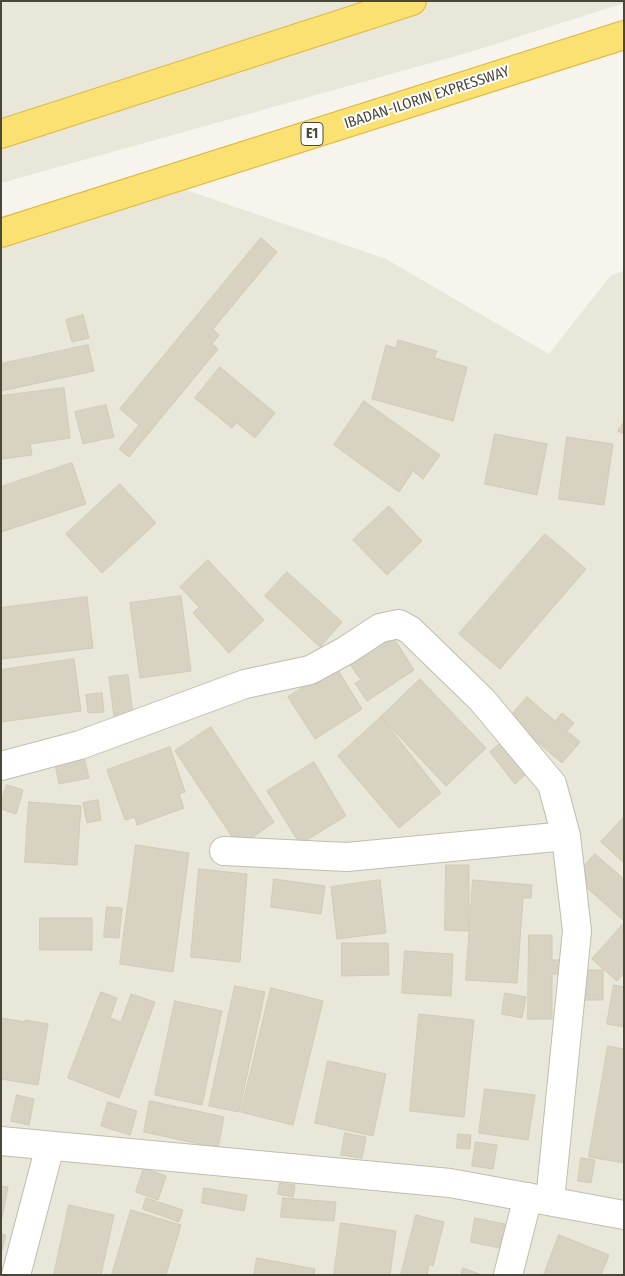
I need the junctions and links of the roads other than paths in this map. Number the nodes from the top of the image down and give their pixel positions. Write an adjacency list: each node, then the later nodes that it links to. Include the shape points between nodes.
1 (412, 1): 3 (highway)
2 (624, 36): 4 (highway, IBADAN-ILORIN EXPRESSWAY / E1)
3 (1, 134)
4 (1, 233)
5 (1, 766): 6 (street, via 80,746 245,684 310,670 380,628 399,624 410,630 482,700 552,784)
6 (566, 836): 7 (street, via 347,857); 10 (street, via 577,931)
7 (224, 851)
8 (1, 1141): 9 (street)
9 (50, 1146): 10 (street, via 450,1183); 12 (street)
10 (539, 1199): 11 (street); 13 (street)
11 (624, 1215)
12 (16, 1275)
13 (508, 1275)

